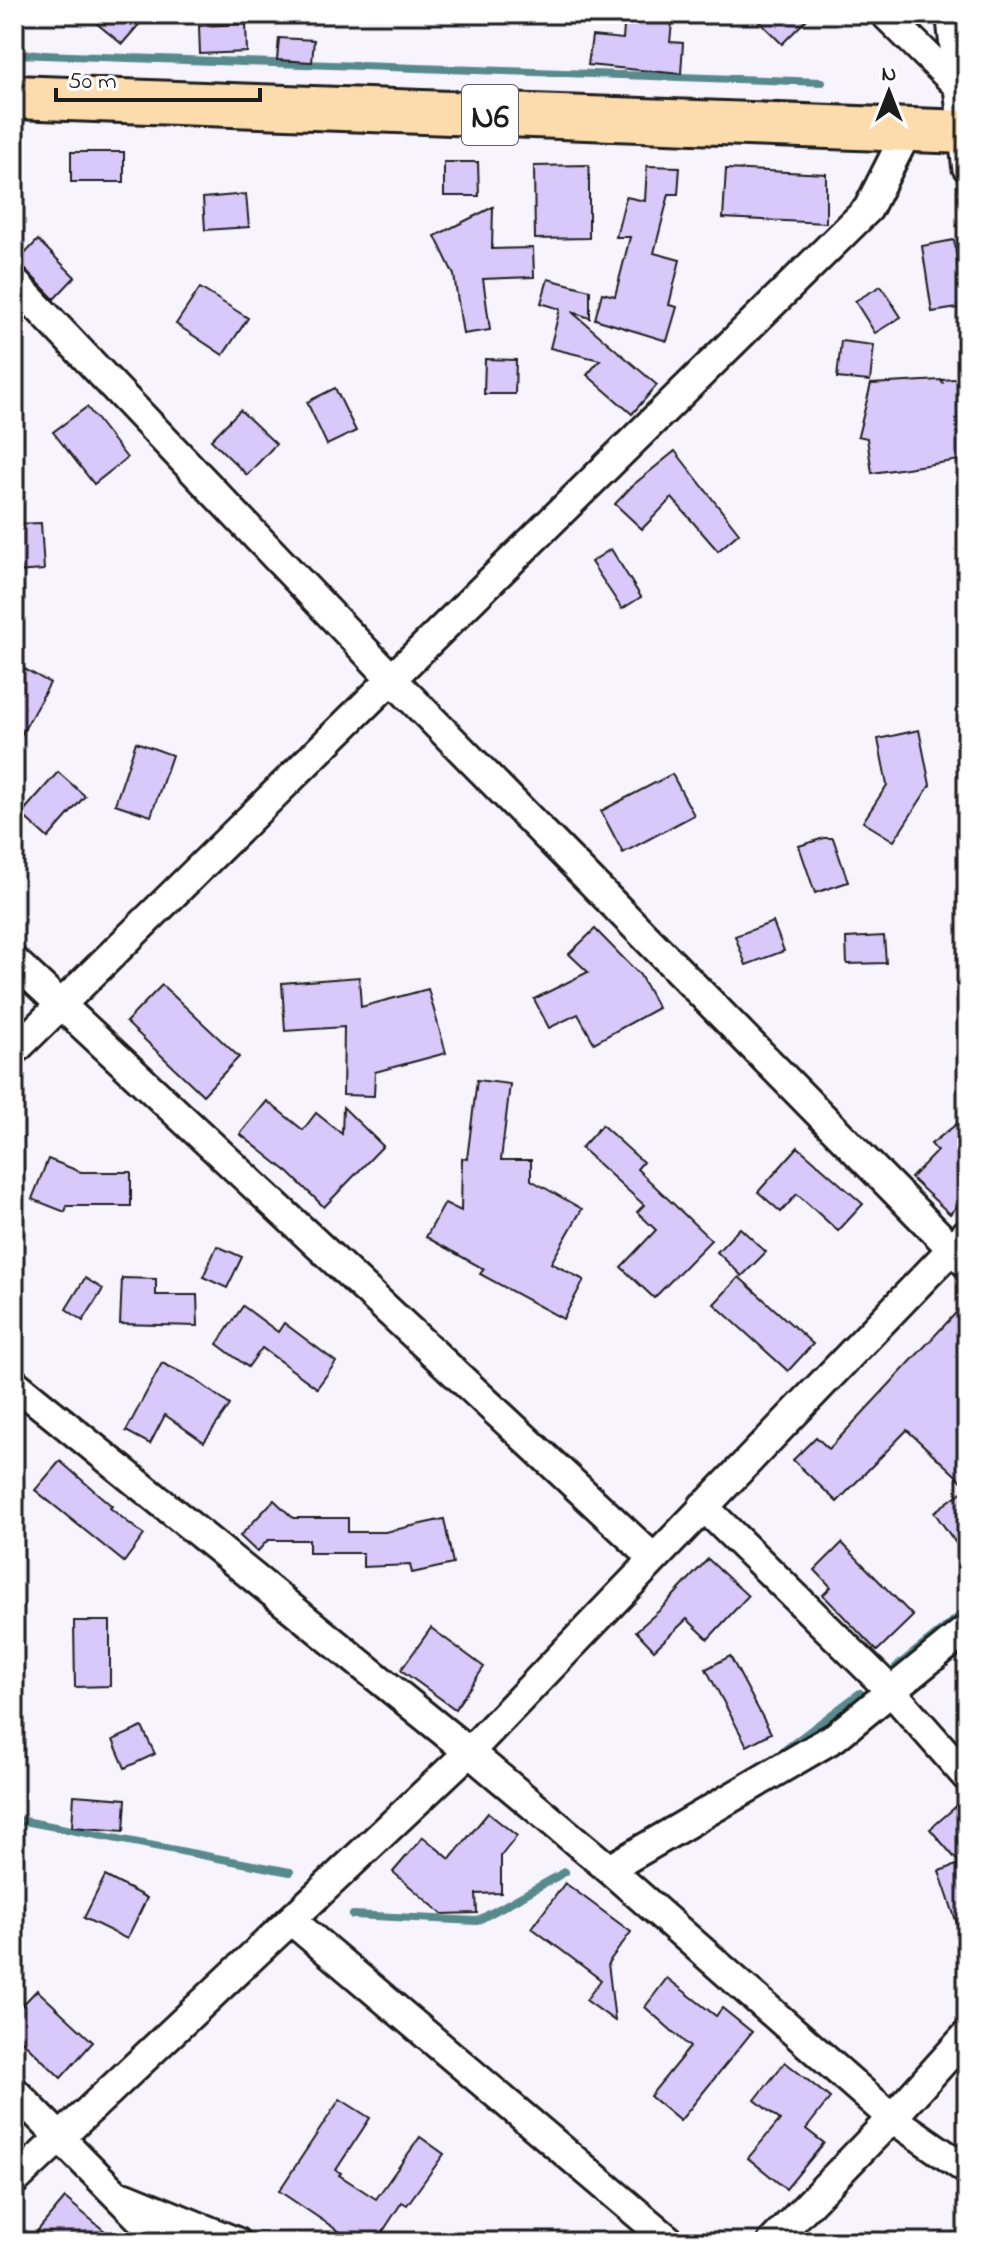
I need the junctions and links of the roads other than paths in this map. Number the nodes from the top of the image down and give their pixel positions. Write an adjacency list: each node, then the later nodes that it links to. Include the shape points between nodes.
1 (885, 14): 5 (street)
2 (951, 14): 5 (street)
3 (14, 73): 5 (highway, N6)
4 (14, 97): 6 (highway, N6)
5 (964, 118): 6 (highway, N6)
6 (908, 130): 8 (street, via 868,209)
7 (14, 282): 8 (street)
8 (392, 679): 10 (street); 12 (street)
9 (14, 961): 10 (street)
10 (61, 1005): 11 (street); 15 (street)
11 (14, 1051)
12 (961, 1249): 14 (street)
13 (14, 1383): 18 (street)
14 (703, 1506): 15 (street); 17 (street)
15 (653, 1558): 18 (street)
16 (967, 1629): 17 (street)
17 (891, 1691): 19 (street); 20 (street, via 835,1737)
18 (469, 1752): 20 (street); 21 (street)
19 (967, 1777)
20 (609, 1869): 24 (street)
21 (291, 1920): 25 (street); 31 (street)
22 (967, 2035): 24 (street)
23 (14, 2091): 25 (street)
24 (892, 2118): 26 (street); 32 (street)
25 (61, 2137): 27 (street); 28 (street)
26 (967, 2170)
27 (14, 2181)
28 (115, 2193): 29 (street); 30 (street)
29 (163, 2242)
30 (236, 2242)
31 (671, 2242)
32 (772, 2242)

